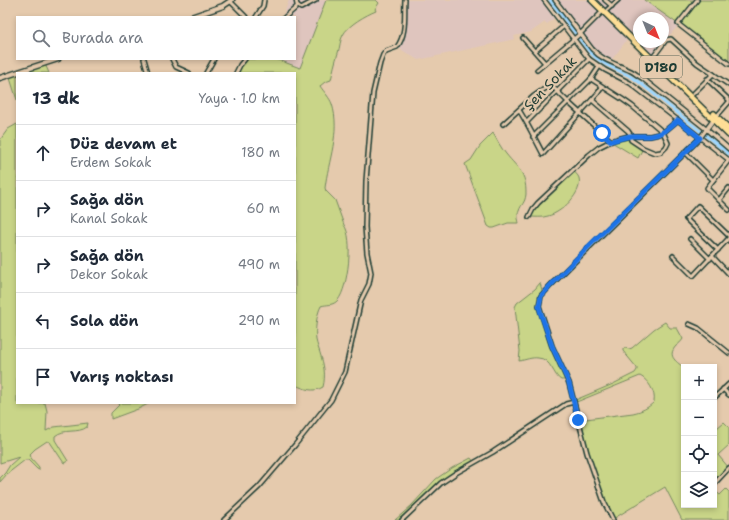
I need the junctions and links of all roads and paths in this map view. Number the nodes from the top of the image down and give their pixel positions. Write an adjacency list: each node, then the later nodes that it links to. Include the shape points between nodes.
1 (264, 0): 17 (street)
2 (296, 0): 13 (street)
3 (316, 0): 13 (street, via 303,7)
4 (405, 0): 91 (street, via 401,40 397,47 385,52 373,93 365,227 371,273 361,300 345,372 331,400 296,445 259,487)
5 (544, 0): 19 (street)
6 (555, 0): 20 (street)
7 (592, 0): 14 (highway, D180)
8 (597, 0): 14 (highway, D180)
9 (605, 0): 14 (street)
10 (618, 0): 14 (street)
11 (697, 0): 34 (street, via 678,24)
12 (232, 1): 15 (street); 16 (street)
13 (298, 6): 18 (street)
14 (607, 9): 20 (street); 21 (highway, D180); 56 (highway, D180)
15 (194, 16)
16 (245, 16)
17 (257, 16)
18 (286, 16)
19 (564, 26): 23 (street); 25 (street)
20 (580, 33): 23 (street); 60 (street, via 599,56 642,78)
21 (633, 36)
22 (523, 38): 25 (street)
23 (574, 38): 27 (street); 33 (street)
24 (645, 48): 26 (highway, D180)
25 (535, 51): 33 (street)
26 (654, 56): 43 (street, via 666,40 671,39); 50 (highway, D180)
27 (589, 59): 35 (street); 49 (street, Şen Sokak)
28 (55, 60): 37 (street)
29 (144, 60): 38 (street)
30 (172, 60): 39 (street, via 176,67)
31 (213, 60): 40 (street)
32 (244, 60): 41 (street)
33 (545, 63): 36 (street)
34 (729, 64)
35 (599, 67): 45 (street); 57 (street, via 630,83)
36 (537, 70)
37 (18, 72)
38 (148, 72)
39 (186, 72)
40 (207, 72)
41 (236, 72)
42 (16, 73): 44 (street)
43 (713, 74): 46 (street); 47 (street)
44 (0, 78)
45 (591, 79): 48 (street); 53 (street)
46 (707, 79): 50 (street); 52 (street)
47 (729, 85)
48 (602, 86): 51 (street); 62 (street)
49 (557, 91): 53 (street); 54 (street, via 551,87 546,88); 58 (street, Şen Sokak)
50 (693, 94): 56 (highway, D180)
51 (592, 100): 55 (street); 64 (street, via 628,131)
52 (729, 101): 56 (street)
53 (568, 102): 55 (street); 65 (street)
54 (519, 110): 58 (street); 59 (street)
55 (580, 113): 65 (street, via 543,154); 67 (street)
56 (715, 118): 60 (street); 61 (highway, D180); 63 (highway, D180)
57 (678, 120): 62 (street); 66 (street)
58 (527, 122): 65 (street)
59 (503, 124)
60 (706, 129): 66 (street); 68 (street)
61 (729, 129)
62 (663, 132): 64 (street, via 655,135); 64 (street, via 668,143 659,153 643,148 631,140)
63 (729, 134)
64 (630, 136): 67 (street)
65 (533, 137)
66 (700, 138): 69 (street); 70 (street)
67 (611, 141): 75 (street, via 589,155 536,205)
68 (729, 149)
69 (685, 152): 71 (street); 88 (street, via 581,253 541,296 541,314)
70 (729, 160): 71 (street)
71 (713, 180): 73 (street, via 707,188)
72 (729, 188): 73 (street)
73 (719, 200): 74 (street)
74 (729, 210)
75 (529, 217)
76 (729, 237): 78 (street); 78 (street, via 698,206 686,218)
77 (690, 239): 80 (street)
78 (718, 250): 80 (street)
79 (673, 256): 80 (street, via 693,276)
80 (711, 258): 81 (street)
81 (729, 274)
82 (689, 324): 83 (street, via 698,328)
83 (729, 353)
84 (729, 384): 85 (street)
85 (723, 389): 86 (street); 87 (street)
86 (717, 395)
87 (729, 395)
88 (574, 402): 92 (street, via 566,404 493,452 447,478); 93 (street, via 587,453)
89 (729, 468): 90 (street)
90 (717, 481)
91 (224, 520)
92 (402, 520)
93 (613, 520)

